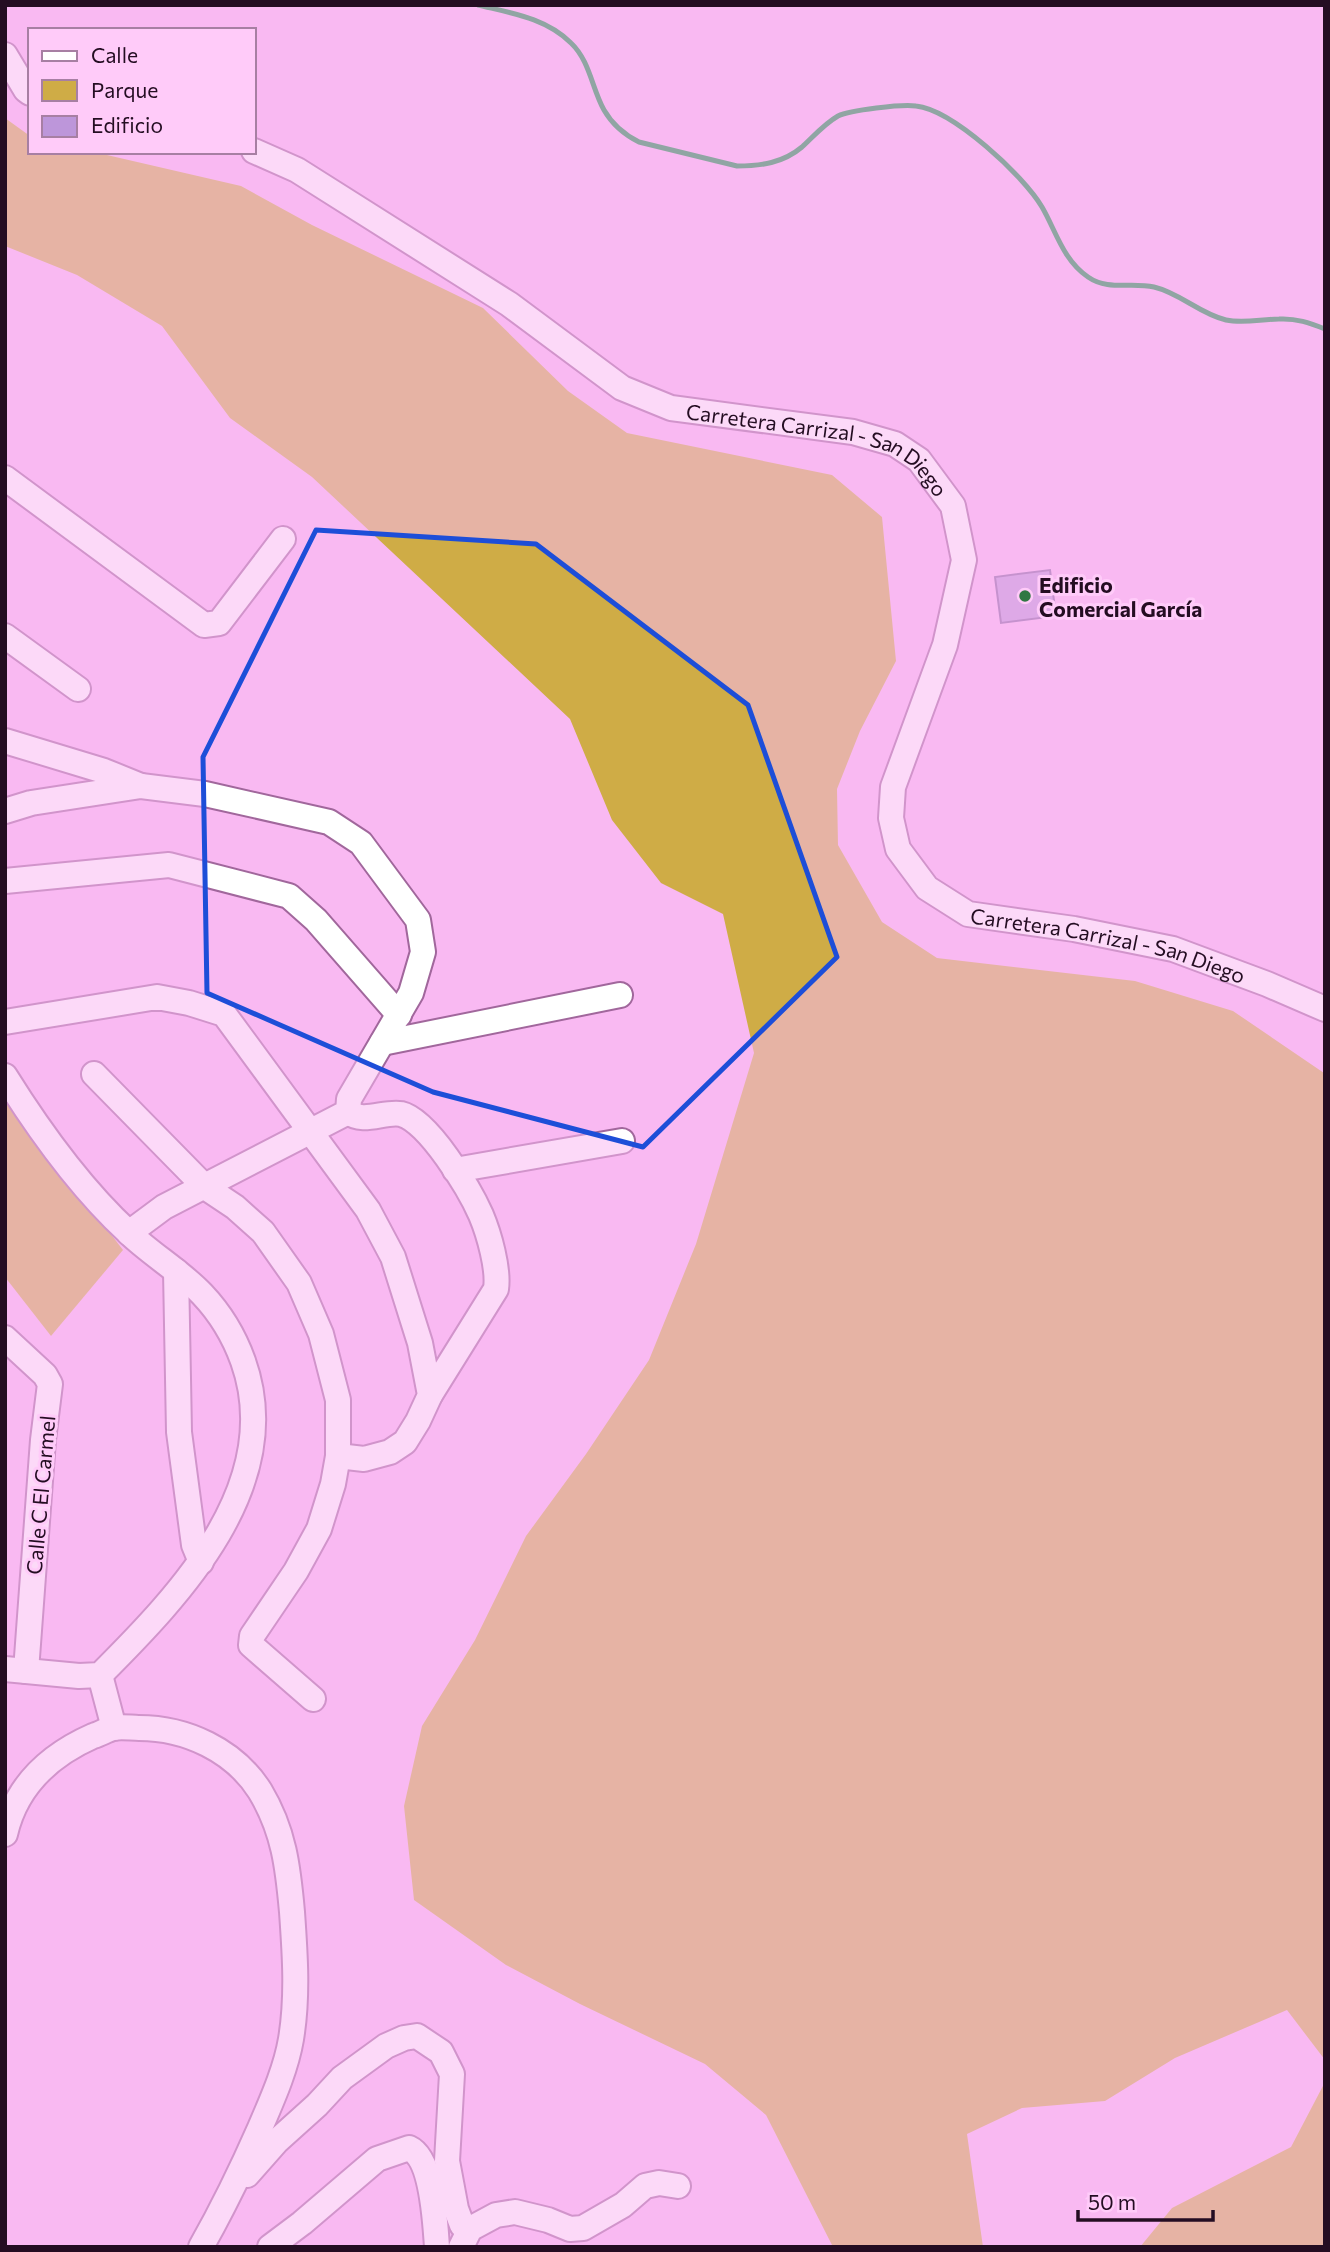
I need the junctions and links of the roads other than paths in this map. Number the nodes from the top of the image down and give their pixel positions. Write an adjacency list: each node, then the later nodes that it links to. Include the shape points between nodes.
1 (5, 55): 2 (street)
2 (28, 92)
3 (256, 152): 13 (street, Carretera Carrizal - San Diego, via 297,170 509,304 622,388 671,408 853,432 895,444 919,460 953,506 964,560 945,645 893,787 891,818 898,849 927,888 968,914 1173,949)
4 (5, 478): 5 (street, via 204,625 219,623)
5 (283, 539)
6 (5, 636): 7 (street)
7 (78, 689)
8 (5, 741): 9 (street)
9 (141, 786): 10 (street); 14 (street, via 205,794 329,822 361,844 418,920 423,952)
10 (5, 811)
11 (5, 881): 14 (street, via 169,865 289,896 316,920)
12 (620, 995): 16 (street)
13 (1325, 1009)
14 (399, 1015): 16 (street)
15 (5, 1022): 20 (street, via 156,997 224,1014)
16 (382, 1043): 19 (street, via 349,1099)
17 (94, 1074): 23 (street)
18 (5, 1076): 24 (street, via 37,1128)
19 (348, 1112): 20 (street); 22 (street, via 358,1117 401,1114 419,1123)
20 (312, 1132): 23 (street); 27 (street, via 368,1210 393,1257 420,1343)
21 (622, 1141): 22 (street)
22 (455, 1170): 27 (street, via 481,1215 498,1275 496,1289)
23 (205, 1187): 24 (street, via 164,1207); 28 (street, via 263,1232 299,1283 321,1334 338,1400)
24 (129, 1233): 25 (street)
25 (176, 1271): 29 (street, via 179,1432 194,1545); 29 (street, via 203,1295 234,1335 251,1384 248,1462 238,1496)
26 (5, 1338): 30 (street, Calle C El Carmel, via 50,1384)
27 (430, 1395): 28 (street, via 405,1442 390,1452 364,1459)
28 (338, 1456): 32 (street, via 318,1529 296,1572 252,1636 251,1645)
29 (201, 1562): 31 (street, via 145,1630)
30 (16, 1670): 31 (street)
31 (100, 1675): 33 (street)
32 (313, 1699)
33 (114, 1728): 34 (street, via 54,1756 27,1785 9,1815); 36 (street, via 164,1728 199,1739 234,1760 260,1790 282,1838 296,1969 291,2039 278,2085)
34 (5, 1834)
35 (678, 2186): 37 (street, via 645,2186 583,2228 570,2230 515,2212 496,2215)
36 (231, 2193): 37 (street, via 342,2078 386,2046 417,2036 441,2052 452,2074 447,2161); 38 (street)
37 (466, 2238)
38 (201, 2247)
39 (270, 2247): 40 (street, via 377,2159 409,2148 421,2156 434,2206)
40 (437, 2247)

